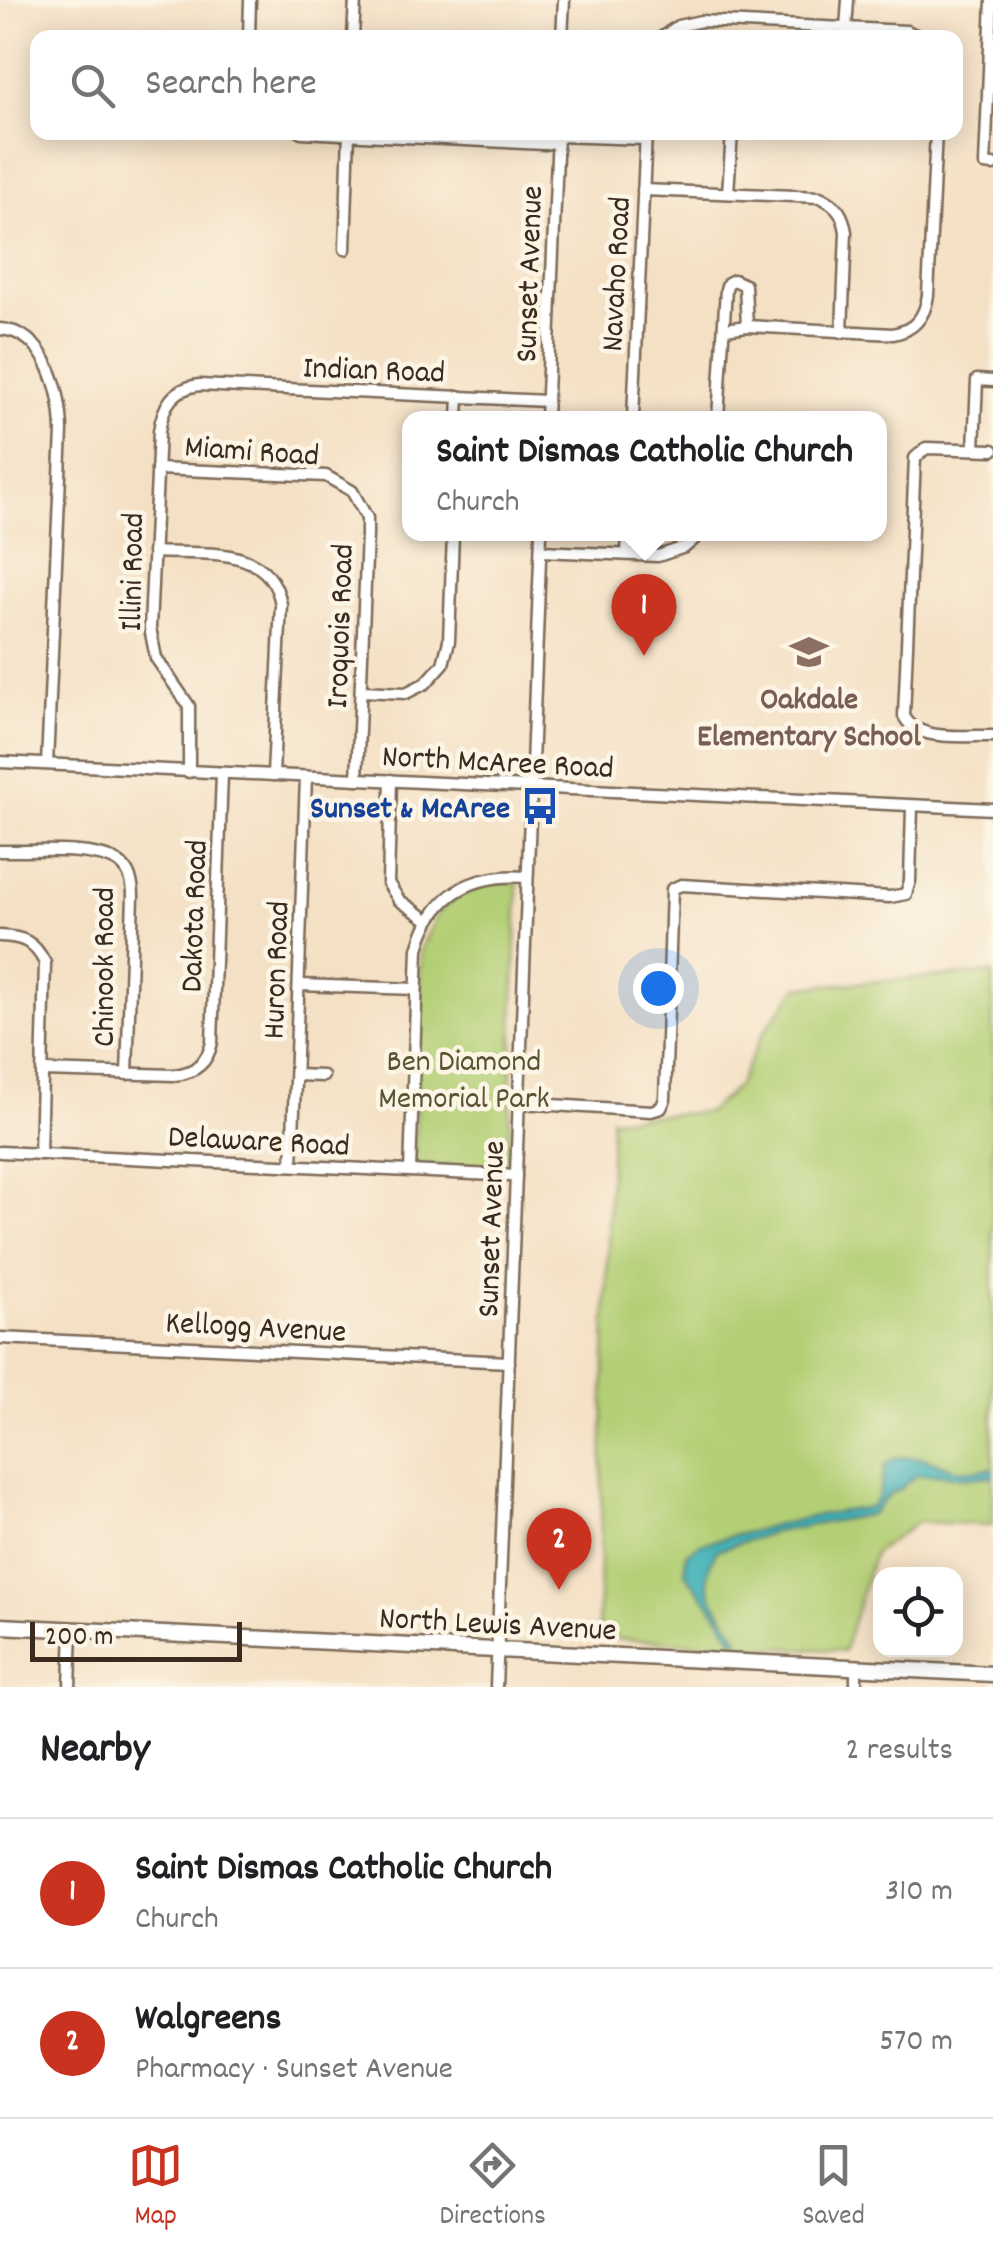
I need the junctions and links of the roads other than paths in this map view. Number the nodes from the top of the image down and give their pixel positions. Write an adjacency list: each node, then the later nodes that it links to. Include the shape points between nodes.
1 (250, 0): 7 (street)
2 (355, 0): 8 (street)
3 (564, 0): 9 (street)
4 (848, 0): 6 (street)
5 (992, 0): 19 (street)
6 (846, 29): 10 (street, via 689,23); 11 (street)
7 (249, 30)
8 (354, 30)
9 (562, 30)
10 (676, 30)
11 (876, 30)
12 (349, 140): 22 (street)
13 (467, 140): 14 (street)
14 (552, 140)
15 (558, 140): 30 (street, Sunset Avenue)
16 (645, 140): 20 (street, Navaho Road)
17 (731, 140): 21 (street)
18 (936, 140): 26 (street, via 926,306 905,332)
19 (989, 165)
20 (643, 190): 21 (street); 33 (street, Navaho Road)
21 (728, 193): 26 (street, via 820,196 840,209 846,232)
22 (345, 249)
23 (747, 326): 25 (street); 25 (street, via 748,294 734,280 726,289); 26 (street)
24 (0, 328): 49 (street, via 17,331 36,347 54,378 62,415)
25 (726, 329): 34 (street)
26 (842, 332)
27 (993, 381): 35 (street, via 977,380)
28 (200, 385): 29 (street, Indian Road); 37 (street, Illini Road, via 181,390 164,408)
29 (459, 396): 30 (street, Indian Road); 31 (street)
30 (547, 401): 32 (street, Sunset Avenue)
31 (458, 411)
32 (546, 411)
33 (633, 411)
34 (719, 411)
35 (974, 449): 36 (street); 47 (street, via 926,448 915,458 904,716 919,732)
36 (993, 450)
37 (157, 469): 38 (street, Miami Road, via 326,476); 44 (street, Illini Road)
38 (343, 484): 46 (street, Iroquois Road, via 366,518)
39 (454, 541): 46 (street, via 443,664 406,693)
40 (541, 541): 43 (street, Sunset Avenue)
41 (628, 541): 45 (street)
42 (690, 541): 45 (street, via 672,553)
43 (541, 551): 45 (street); 56 (street, Sunset Avenue)
44 (154, 552): 50 (street, Illini Road, via 152,642 189,706); 52 (street, via 245,558 271,575 281,604)
45 (627, 554)
46 (361, 691): 54 (street, Iroquois Road)
47 (993, 736)
48 (0, 762): 49 (street, North McAree Road)
49 (47, 764): 50 (street, North McAree Road)
50 (190, 772): 51 (street, North McAree Road)
51 (222, 774): 52 (street, North McAree Road); 66 (street, Dakota Road, via 207,1059 184,1074)
52 (273, 775): 53 (street, North McAree Road)
53 (306, 777): 54 (street, North McAree Road); 63 (street, Huron Road)
54 (358, 779): 55 (street, North McAree Road)
55 (391, 780): 56 (street, North McAree Road); 61 (street, via 388,882 399,900)
56 (531, 786): 57 (street, North McAree Road); 60 (street, Sunset Avenue)
57 (912, 806): 58 (street, North McAree Road); 69 (street, via 910,888 900,896 672,889 664,1104 651,1110)
58 (993, 809)
59 (0, 851): 66 (street, Chinook Road, via 95,854 121,863 133,885)
60 (527, 877): 61 (street, via 474,880); 69 (street, Sunset Avenue)
61 (428, 920): 64 (street)
62 (0, 936): 65 (street, via 20,937 39,951 46,976)
63 (298, 985): 64 (street); 67 (street, Huron Road)
64 (416, 989): 73 (street)
65 (43, 1070): 66 (street); 71 (street)
66 (127, 1074)
67 (296, 1075): 68 (street); 72 (street, Huron Road)
68 (323, 1076)
69 (519, 1103): 74 (street, Sunset Avenue)
70 (0, 1152): 71 (street, Delaware Road)
71 (40, 1154): 72 (street, Delaware Road)
72 (292, 1165): 73 (street, Delaware Road)
73 (410, 1171): 74 (street, Delaware Road)
74 (516, 1176): 76 (street, Sunset Avenue)
75 (0, 1338): 76 (street, Kellogg Avenue)
76 (508, 1362): 79 (street, Sunset Avenue)
77 (0, 1626): 78 (main road, North Lewis Avenue)
78 (72, 1630): 79 (main road, North Lewis Avenue); 82 (street)
79 (498, 1649): 80 (main road, North Lewis Avenue); 83 (street, Sunset Avenue)
80 (856, 1668): 81 (main road, North Lewis Avenue); 84 (street)
81 (993, 1674)
82 (70, 1687)
83 (496, 1687)
84 (856, 1687)

